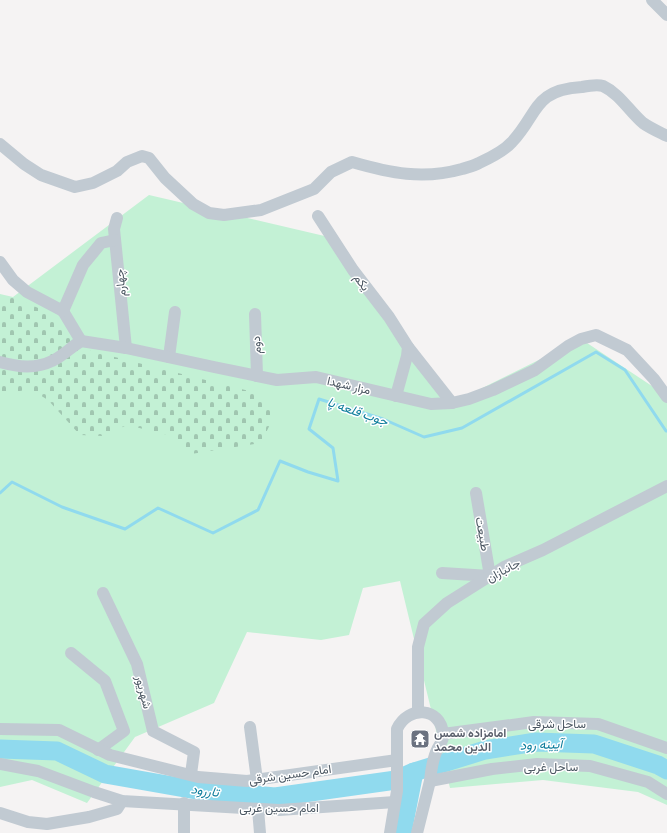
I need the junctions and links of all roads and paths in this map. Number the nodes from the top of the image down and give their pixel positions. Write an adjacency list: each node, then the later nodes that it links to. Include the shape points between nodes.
1 (652, 0): 2 (street)
2 (667, 15)
3 (667, 136): 4 (street, via 644,124 617,96 602,86 561,89 550,94 539,104 512,143 478,164 448,173 420,176 381,171 352,162 331,172 314,189 307,192 261,210 224,215 209,213 193,204 165,178 149,158 142,156 93,183 75,186 41,175)
4 (0, 144)
5 (318, 216): 13 (street, یکم)
6 (117, 218): 7 (street, چهارم)
7 (115, 240): 9 (street, via 101,243 83,264); 14 (street, چهارم)
8 (0, 262): 9 (street, via 13,280 27,292)
9 (62, 311): 12 (street)
10 (175, 312): 15 (street)
11 (255, 314): 17 (street, دوم)
12 (81, 341): 14 (street, مزار شهدا); 16 (street, via 52,361 36,366 14,366)
13 (408, 347): 18 (street); 20 (street, یکم)
14 (126, 348): 15 (street, مزار شهدا)
15 (169, 357): 17 (street, مزار شهدا)
16 (0, 362)
17 (258, 376): 18 (street, مزار شهدا, via 277,380 316,377)
18 (396, 396): 20 (street, مزار شهدا, via 431,404)
19 (667, 397): 20 (street, مزار شهدا, via 627,350 596,335 568,346 535,370 516,380)
20 (452, 403)
21 (667, 486): 24 (street, جانبازان)
22 (476, 493): 24 (street, طبیعت)
23 (442, 573): 24 (street)
24 (490, 576): 27 (street, جانبازان, via 447,603 424,624 418,647)
25 (103, 593): 35 (street, شهریور, via 137,664 154,732 194,752)
26 (70, 653): 32 (street, via 105,681 124,730)
27 (418, 712): 30 (street, via 426,713 438,720); 33 (street, via 405,717 397,729)
28 (250, 727): 37 (street)
29 (0, 729): 32 (street, امام حسین شرقی, via 59,730)
30 (443, 734): 31 (street, ساحل شرقی, via 534,722 598,724); 36 (street, via 443,741 438,748)
31 (667, 748)
32 (98, 750): 35 (street, امام حسین شرقی)
33 (396, 762): 37 (street, امام حسین شرقی, via 302,772); 39 (street)
34 (0, 764): 40 (street, امام حسین غربی, via 38,771)
35 (191, 774): 37 (street, امام حسین شرقی, via 198,777)
36 (430, 777): 38 (street, ساحل غربی, via 537,764 590,766 648,782); 48 (street)
37 (258, 780)
38 (667, 794)
39 (396, 797): 42 (street, امام حسین غربی, via 279,810); 47 (street)
40 (122, 801): 41 (street, امام حسین غربی); 44 (street, via 117,809 47,824)
41 (184, 803): 42 (street, امام حسین غربی); 45 (street)
42 (258, 809): 46 (street)
43 (0, 813): 44 (street)
44 (40, 828)
45 (184, 833)
46 (260, 833)
47 (390, 833)
48 (417, 833)

